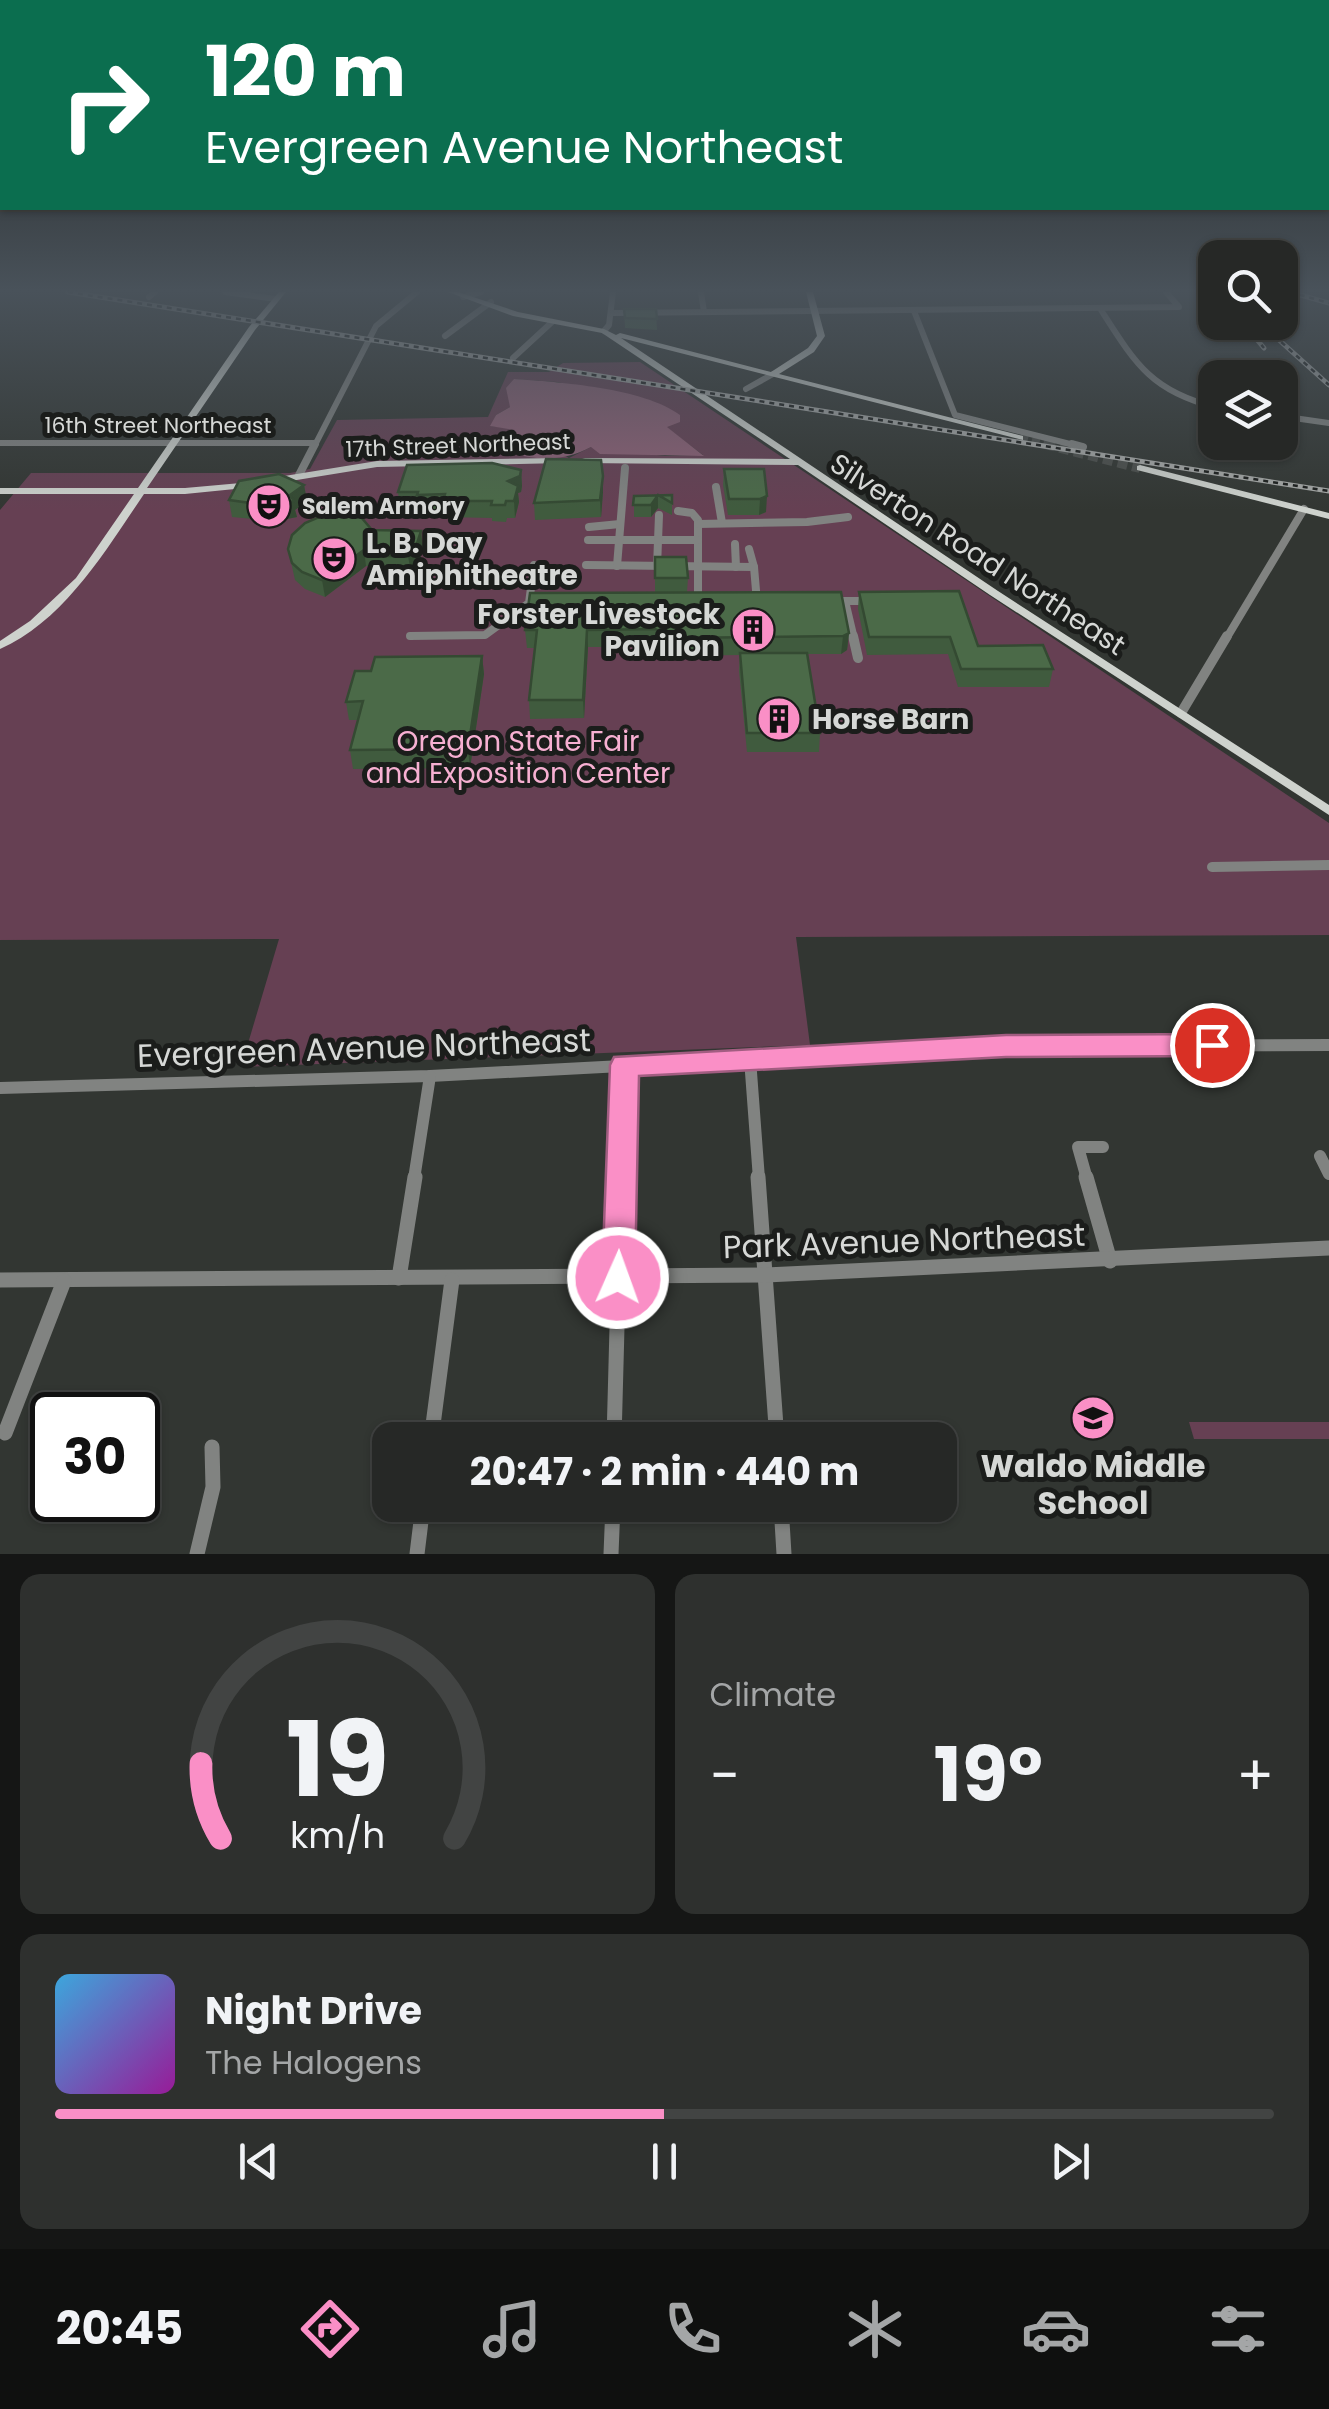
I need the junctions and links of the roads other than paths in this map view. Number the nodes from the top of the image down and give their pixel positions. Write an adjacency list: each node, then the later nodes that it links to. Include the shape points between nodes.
1 (230, 365): 15 (main road)
2 (356, 365): 16 (street)
3 (656, 365): 18 (main road, Silverton Road Northeast)
4 (736, 365): 8 (main road)
5 (786, 365): 8 (main road)
6 (935, 365): 17 (street, via 955,414)
7 (1137, 365): 10 (street, via 1146,378)
8 (773, 374): 9 (street); 13 (main road)
9 (746, 389)
10 (1198, 403)
11 (1298, 419): 12 (street)
12 (1329, 424)
13 (1020, 438)
14 (0, 442): 15 (street, 16th Street Northeast)
15 (174, 442): 16 (street, 16th Street Northeast); 24 (main road)
16 (316, 443): 21 (street)
17 (1084, 447)
18 (799, 462): 21 (main road, 17th Street Northeast, via 398,463); 61 (main road, Silverton Road Northeast)
19 (625, 468): 31 (street)
20 (1140, 468): 26 (main road)
21 (299, 475): 24 (main road, 17th Street Northeast, via 225,488)
22 (716, 487): 30 (street)
23 (0, 492): 24 (main road, 17th Street Northeast)
24 (140, 492): 59 (main road, via 71,590)
25 (678, 510): 32 (street, via 692,513)
26 (1304, 510): 28 (main road); 61 (street)
27 (659, 515): 36 (street)
28 (1329, 516)
29 (848, 517): 30 (street)
30 (722, 523): 32 (street)
31 (620, 524): 33 (street); 35 (street)
32 (698, 524): 37 (street)
33 (589, 527)
34 (588, 540): 35 (street)
35 (619, 540): 36 (street); 42 (street)
36 (658, 540): 37 (street); 43 (street)
37 (698, 540): 44 (street)
38 (735, 544): 45 (street)
39 (749, 549): 46 (street)
40 (534, 565): 56 (street)
41 (586, 565): 42 (street)
42 (617, 566): 43 (street)
43 (657, 566): 44 (street)
44 (696, 567): 45 (street); 50 (street)
45 (736, 567): 46 (street)
46 (754, 567): 53 (street)
47 (846, 601): 48 (street); 55 (street); 60 (street)
48 (882, 601)
49 (683, 602): 50 (street)
50 (698, 602): 51 (street)
51 (718, 602)
52 (737, 602): 53 (street)
53 (757, 602): 54 (street)
54 (775, 602)
55 (810, 602)
56 (528, 603): 57 (street); 58 (street, via 485,635)
57 (548, 603)
58 (410, 636)
59 (0, 646)
60 (858, 658)
61 (1180, 714): 62 (main road, Silverton Road Northeast)
62 (1329, 811)
63 (1329, 865): 64 (street)
64 (1212, 867)
65 (1329, 1045): 66 (street, Evergreen Avenue Northeast, via 1006,1046)
66 (750, 1059): 67 (street, Evergreen Avenue Northeast); 75 (street)
67 (624, 1065): 68 (street, Evergreen Avenue Northeast); 77 (street)
68 (430, 1076): 69 (street, Evergreen Avenue Northeast); 76 (street)
69 (0, 1088)
70 (1103, 1147): 74 (street, via 1078,1147)
71 (1320, 1156): 72 (street)
72 (1329, 1174)
73 (1329, 1248): 74 (street, Park Avenue Northeast)
74 (1110, 1261): 75 (street, Park Avenue Northeast)
75 (766, 1276): 77 (street, Park Avenue Northeast); 83 (street)
76 (399, 1278): 79 (street, Park Avenue Northeast); 80 (street, Park Avenue Northeast)
77 (618, 1278): 79 (street, Park Avenue Northeast); 82 (street)
78 (0, 1280): 80 (street, Park Avenue Northeast)
79 (452, 1280): 81 (street)
80 (64, 1281): 84 (street)
81 (434, 1422)
82 (614, 1422)
83 (776, 1422)
84 (4, 1432)
85 (212, 1447): 89 (street, via 212,1488)
86 (421, 1522): 90 (street)
87 (613, 1522): 91 (street)
88 (782, 1522): 92 (street)
89 (197, 1554)
90 (416, 1554)
91 (612, 1554)
92 (784, 1554)

